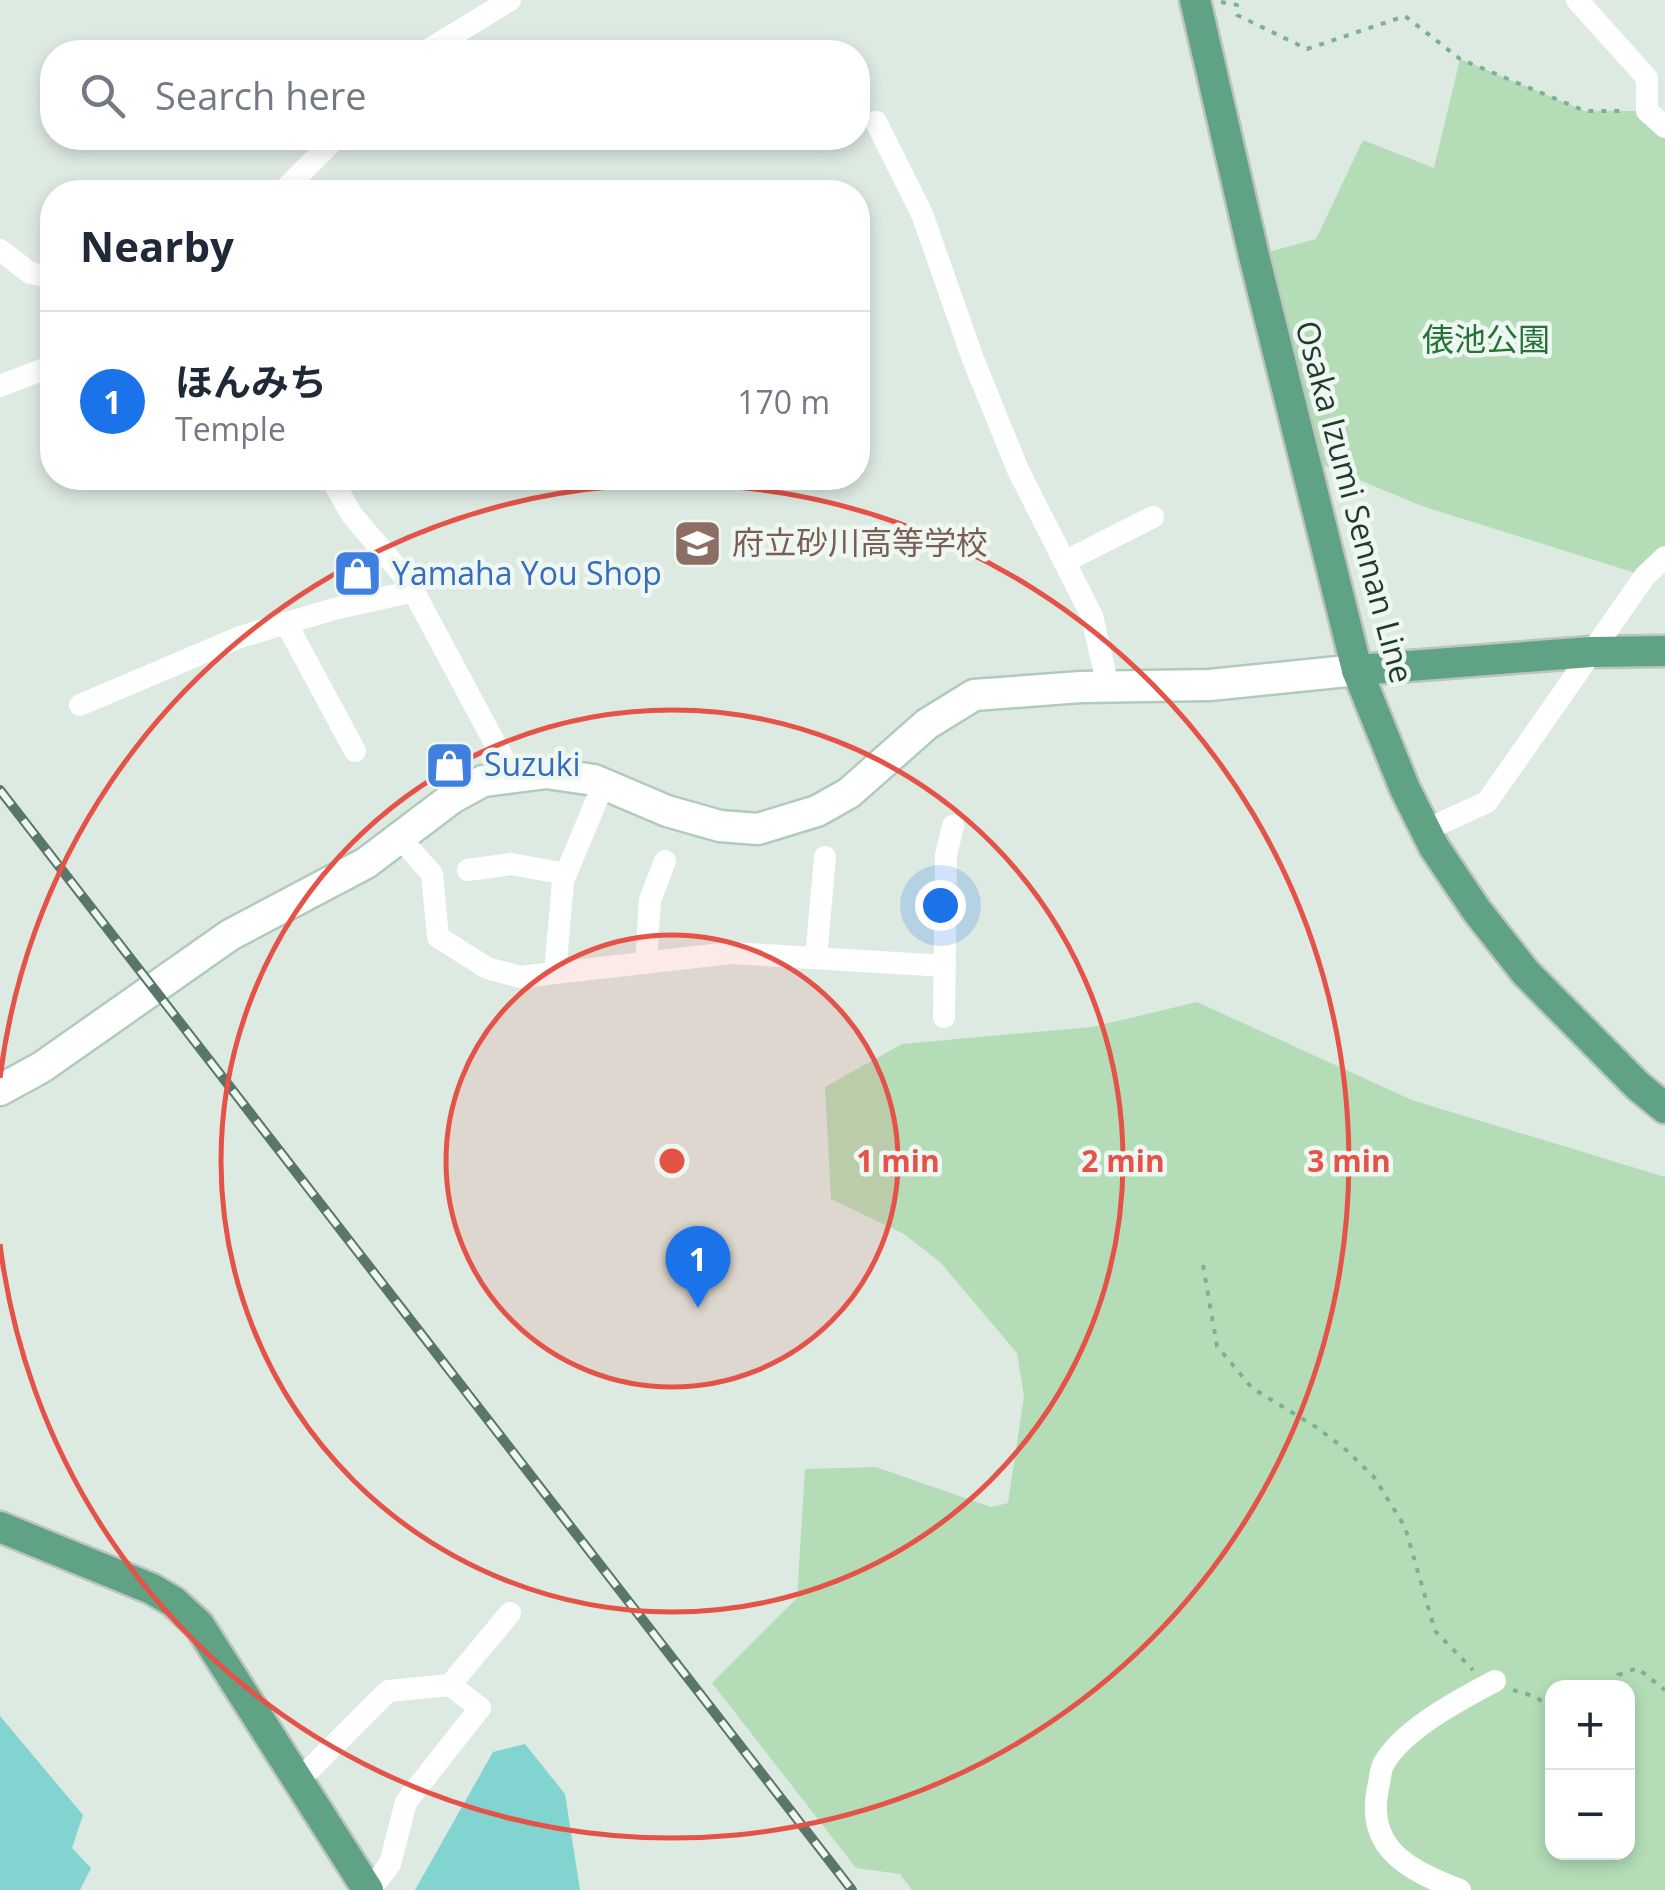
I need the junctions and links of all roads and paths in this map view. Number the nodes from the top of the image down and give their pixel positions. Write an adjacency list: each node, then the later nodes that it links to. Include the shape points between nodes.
1 (510, 0): 5 (street)
2 (1196, 0): 23 (main road, Osaka Izumi Sennan Line)
3 (1212, 0): 6 (path, via 1237,5 1237,16 1307,49 1405,16 1460,59 1585,110)
4 (1577, 0): 6 (street, via 1647,78)
5 (444, 40)
6 (1647, 111): 8 (street)
7 (876, 122): 18 (street, via 922,214 1018,470)
8 (1665, 127)
9 (324, 150): 10 (street)
10 (294, 180)
11 (0, 250): 12 (street)
12 (40, 275)
13 (40, 371): 14 (street)
14 (0, 386)
15 (338, 490): 19 (street)
16 (1153, 517): 18 (street)
17 (1665, 557): 22 (street)
18 (1064, 562): 24 (street, via 1092,616)
19 (414, 592): 20 (street); 27 (street)
20 (286, 624): 25 (street); 26 (street)
21 (1665, 651): 22 (main road)
22 (1590, 652): 23 (main road); 30 (street, via 1487,802)
23 (1357, 670): 24 (street); 30 (main road, Osaka Izumi Sennan Line)
24 (1108, 687): 28 (street, via 974,695 927,724 849,793 818,812 758,830 667,811)
25 (80, 704)
26 (355, 751)
27 (512, 776): 28 (street, via 546,773); 31 (street, via 483,781 452,798)
28 (604, 784): 35 (street)
29 (953, 826): 38 (street, via 946,854)
30 (1426, 830): 42 (main road, Osaka Izumi Sennan Line, via 1526,973)
31 (400, 838): 39 (street, via 432,874 438,937 487,968 520,977); 41 (street, via 230,936)
32 (825, 857): 36 (street)
33 (665, 861): 37 (street, via 650,900)
34 (468, 870): 35 (street, via 511,864)
35 (566, 874): 39 (street)
36 (816, 958): 37 (street, via 730,954); 38 (street)
37 (646, 963): 39 (street)
38 (945, 966): 40 (street)
39 (555, 973)
40 (944, 1018)
41 (0, 1090)
42 (1665, 1108)
43 (1202, 1265): 47 (path, via 1217,1346 1252,1388 1316,1427 1374,1477 1405,1527 1435,1630 1472,1670)
44 (0, 1527): 51 (main road, via 174,1602 199,1624)
45 (510, 1613): 48 (street)
46 (1618, 1680): 49 (path, via 1637,1668)
47 (1494, 1682): 50 (path); 53 (street, via 1404,1740 1383,1766 1376,1799 1378,1833 1400,1858 1419,1874)
48 (450, 1685): 51 (street, via 388,1692); 52 (street, via 480,1708 406,1802 390,1864)
49 (1665, 1690)
50 (1545, 1704)
51 (300, 1780): 52 (main road)
52 (363, 1887)
53 (1460, 1890)

